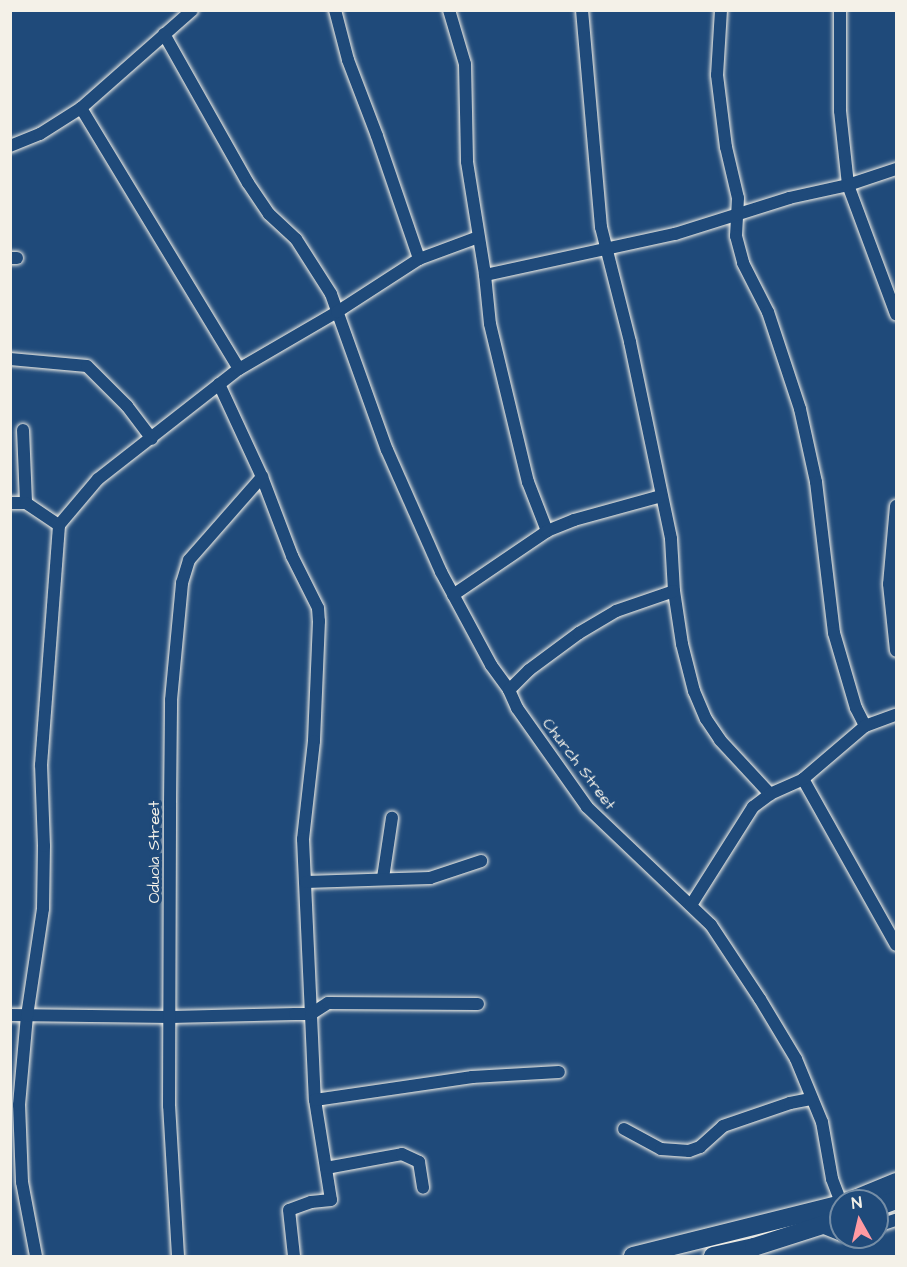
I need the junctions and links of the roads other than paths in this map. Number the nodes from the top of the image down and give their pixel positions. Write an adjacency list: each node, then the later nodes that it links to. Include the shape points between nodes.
1 (192, 10): 7 (street)
2 (335, 10): 15 (street, via 348,60)
3 (449, 10): 13 (street, via 465,64 467,162)
4 (582, 10): 14 (street, via 601,227)
5 (721, 10): 12 (street, via 717,75 726,147 738,198)
6 (840, 10): 11 (street, via 840,111)
7 (164, 34): 8 (street); 17 (street, Church Street, via 248,183 269,214 296,239 321,276)
8 (81, 108): 9 (street, via 40,134); 20 (street)
9 (10, 146)
10 (897, 169): 11 (street)
11 (848, 185): 12 (street); 18 (street)
12 (737, 215): 14 (street); 36 (street, via 736,236 743,262 768,312 800,409 816,482 834,633)
13 (478, 237): 15 (street); 16 (street)
14 (608, 250): 16 (street); 25 (street)
15 (419, 259): 17 (street)
16 (485, 274): 30 (street, via 490,324 528,482)
17 (337, 312): 20 (street); 32 (street, Church Street, via 387,450)
18 (897, 314)
19 (10, 359): 23 (street, via 87,366 128,406)
20 (239, 369): 21 (street)
21 (219, 384): 23 (street); 24 (street)
22 (23, 430): 27 (street)
23 (152, 438): 29 (street, via 98,479)
24 (262, 477): 42 (street, via 292,556 318,608 314,741 303,839); 49 (street, Oduola Street, via 189,560 183,576 171,700)
25 (661, 496): 30 (street); 31 (street, via 674,555)
26 (10, 503): 27 (street)
27 (26, 503): 29 (street)
28 (897, 506): 33 (street, via 889,584)
29 (59, 525): 48 (street, via 41,765 43,909)
30 (547, 531): 32 (street)
31 (674, 591): 34 (street, via 616,611 579,633); 38 (street, via 682,644 706,719)
32 (453, 595): 34 (street, Church Street)
33 (896, 646)
34 (509, 690): 43 (street, Church Street, via 517,708 587,807)
35 (897, 715): 36 (street)
36 (865, 726): 37 (street)
37 (803, 779): 38 (street); 44 (street)
38 (770, 794): 43 (street, via 753,807)
39 (392, 818): 41 (street)
40 (481, 861): 41 (street, via 430,878)
41 (383, 878): 42 (street)
42 (306, 882): 46 (street)
43 (691, 905): 51 (street, Church Street, via 711,925 760,999 796,1059)
44 (897, 945)
45 (478, 1004): 46 (street, via 328,1003)
46 (311, 1014): 49 (street); 52 (street)
47 (10, 1015): 48 (street)
48 (27, 1016): 49 (street); 65 (street, via 19,1105 20,1148)
49 (171, 1017): 66 (street, Oduola Street, via 170,1136)
50 (559, 1072): 52 (street, via 472,1077)
51 (812, 1099): 53 (street, via 723,1126 700,1147 689,1151 661,1149); 57 (street, Church Street, via 822,1122)
52 (315, 1100): 54 (street)
53 (624, 1129)
54 (326, 1168): 56 (street, via 402,1154 419,1162); 67 (street, via 331,1200 289,1210)
55 (897, 1182): 58 (main road)
56 (423, 1188)
57 (835, 1189)
58 (880, 1189)
59 (829, 1206): 62 (main road)
60 (829, 1223): 61 (main road)
61 (819, 1226): 63 (street); 64 (main road)
62 (752, 1227): 64 (main road); 68 (main road)
63 (829, 1230)
64 (754, 1247): 69 (main road)
65 (36, 1257)
66 (178, 1257)
67 (294, 1257)
68 (633, 1257)
69 (713, 1257)

